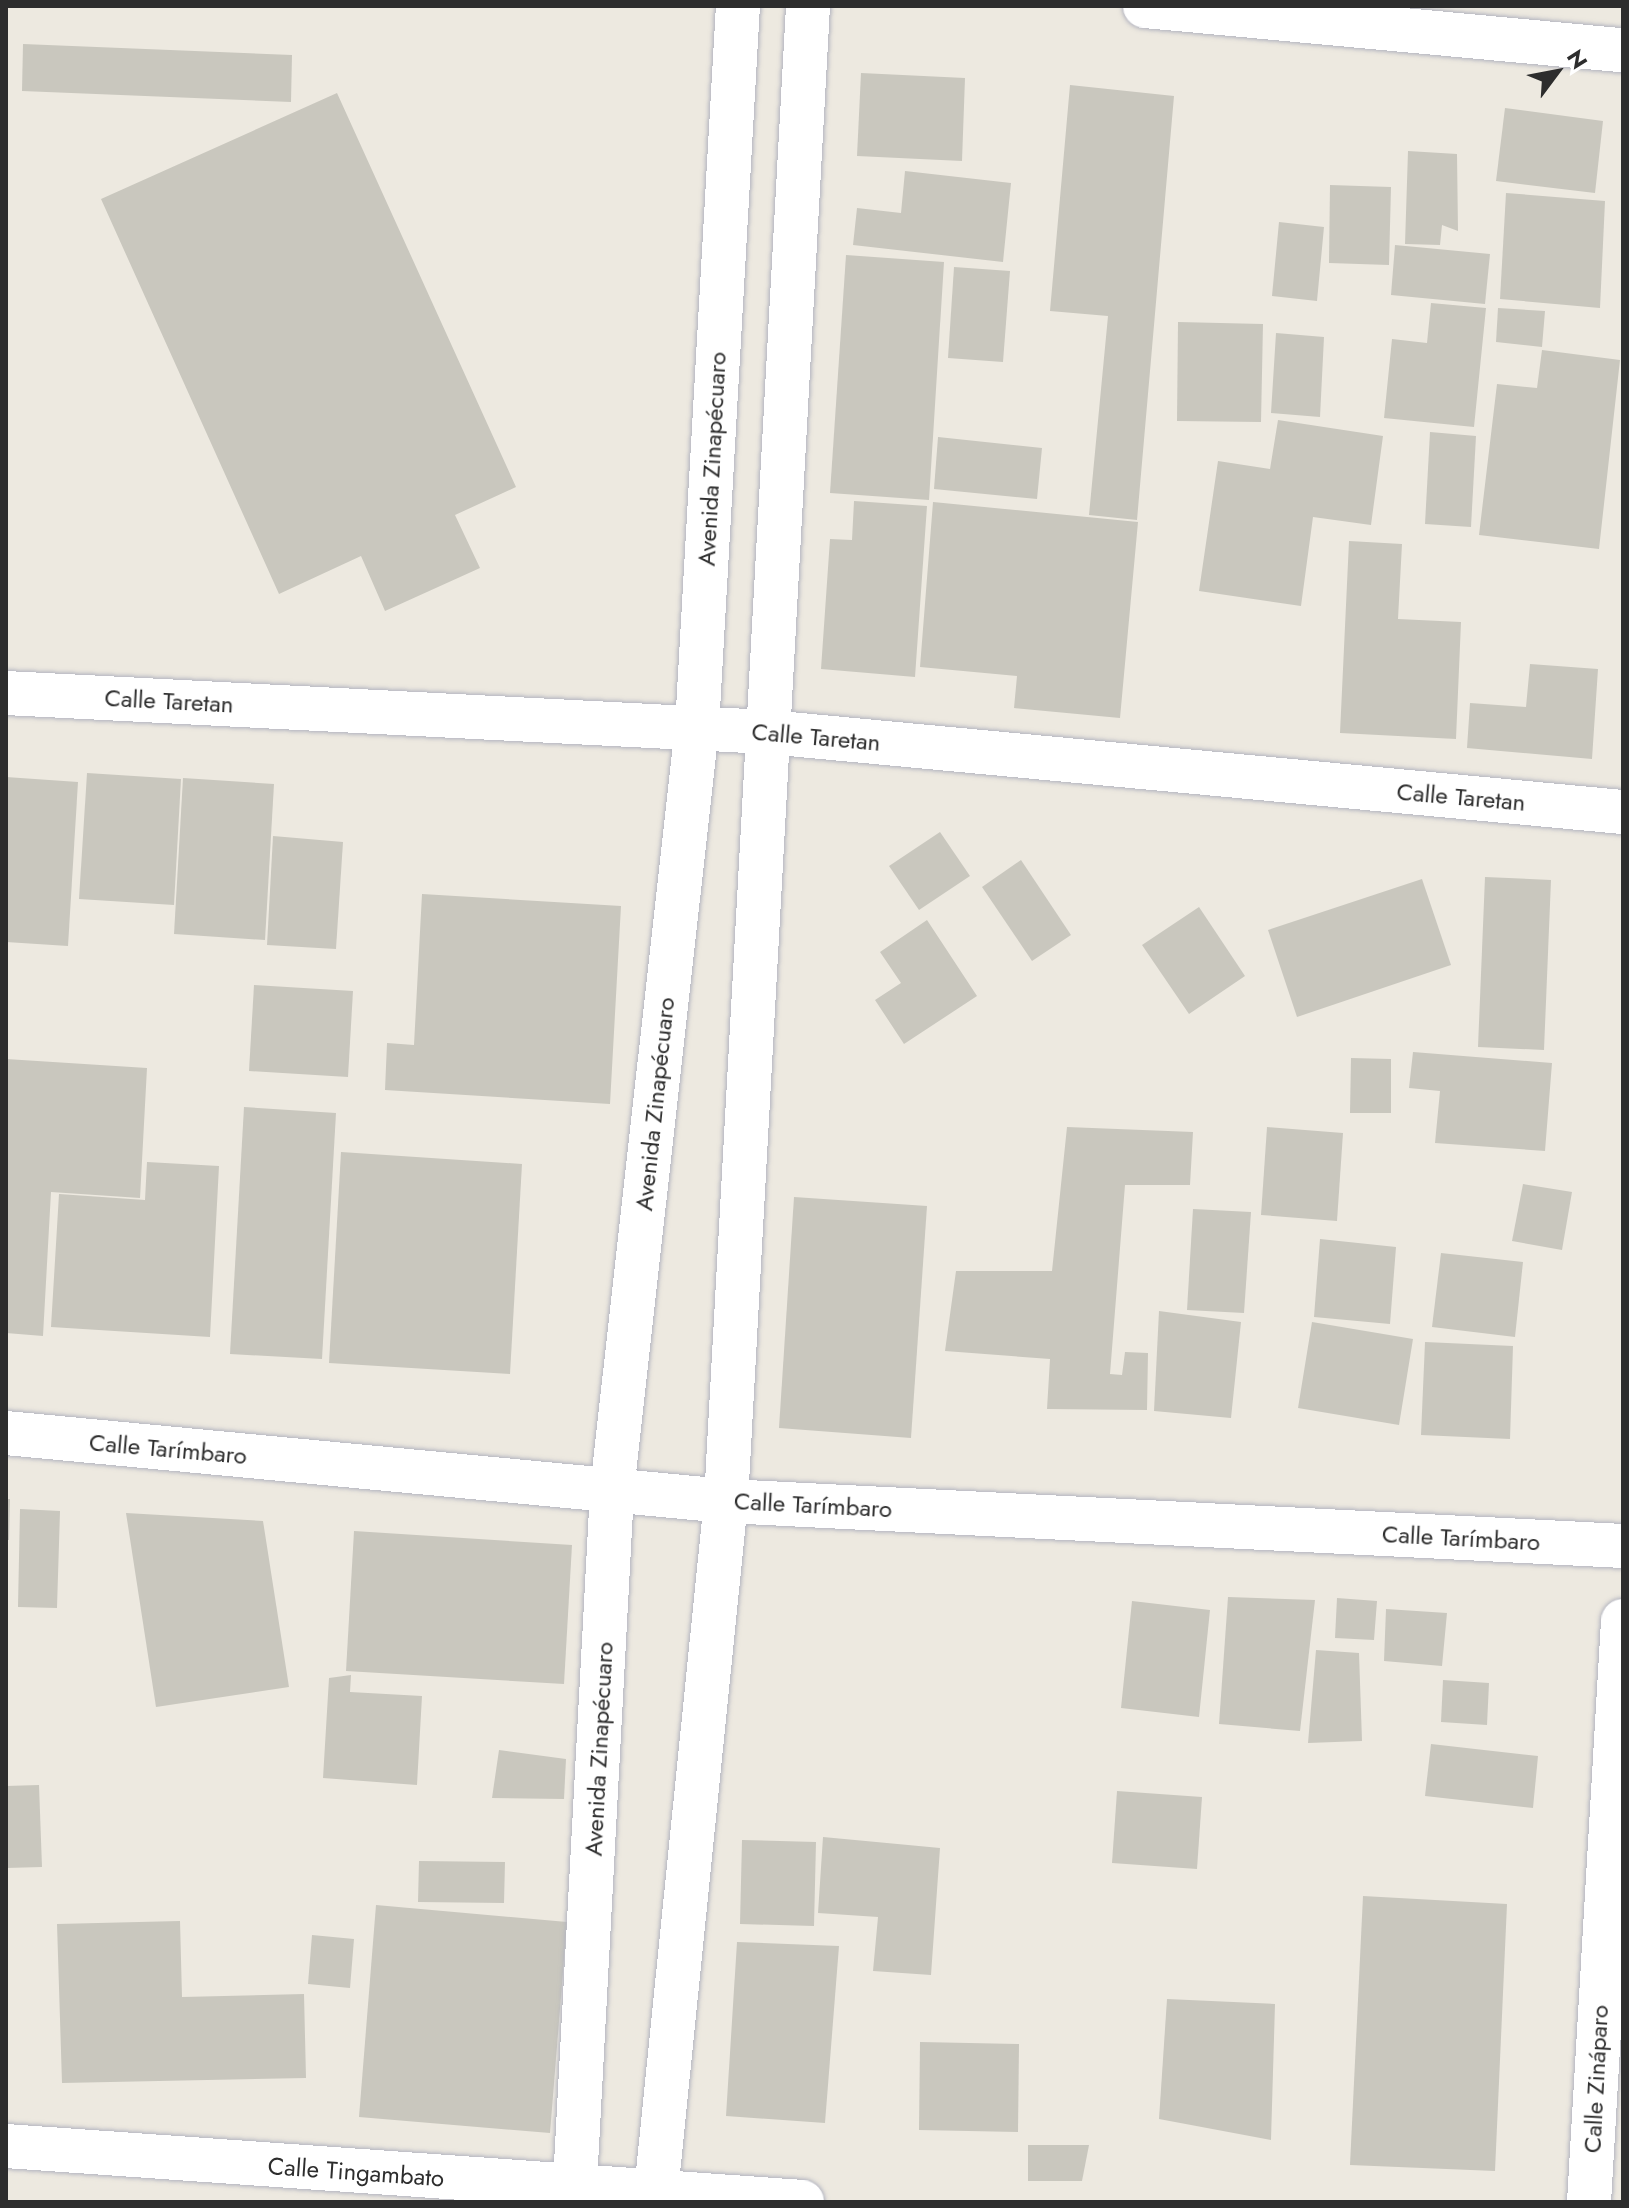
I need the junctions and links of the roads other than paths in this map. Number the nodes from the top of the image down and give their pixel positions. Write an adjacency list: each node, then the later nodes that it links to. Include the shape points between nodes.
1 (738, 6): 6 (street, Avenida Zinapécuaro)
2 (808, 6): 7 (street)
3 (1145, 6): 4 (street)
4 (1623, 50)
5 (6, 693): 6 (street, Calle Taretan)
6 (697, 727): 7 (street, Calle Taretan); 10 (street, Avenida Zinapécuaro)
7 (768, 732): 8 (street, Calle Taretan); 11 (street)
8 (1623, 812)
9 (6, 1433): 10 (street, Calle Tarímbaro)
10 (612, 1490): 11 (street, Calle Tarímbaro); 15 (street, Avenida Zinapécuaro)
11 (726, 1501): 12 (street, Calle Tarímbaro); 16 (street)
12 (1623, 1546)
13 (1623, 1621): 18 (street, Calle Zináparo)
14 (6, 2146): 15 (street, Calle Tingambato)
15 (575, 2195): 16 (street, Calle Tingambato)
16 (656, 2198): 17 (street, Calle Tingambato)
17 (802, 2202)
18 (1589, 2202)

